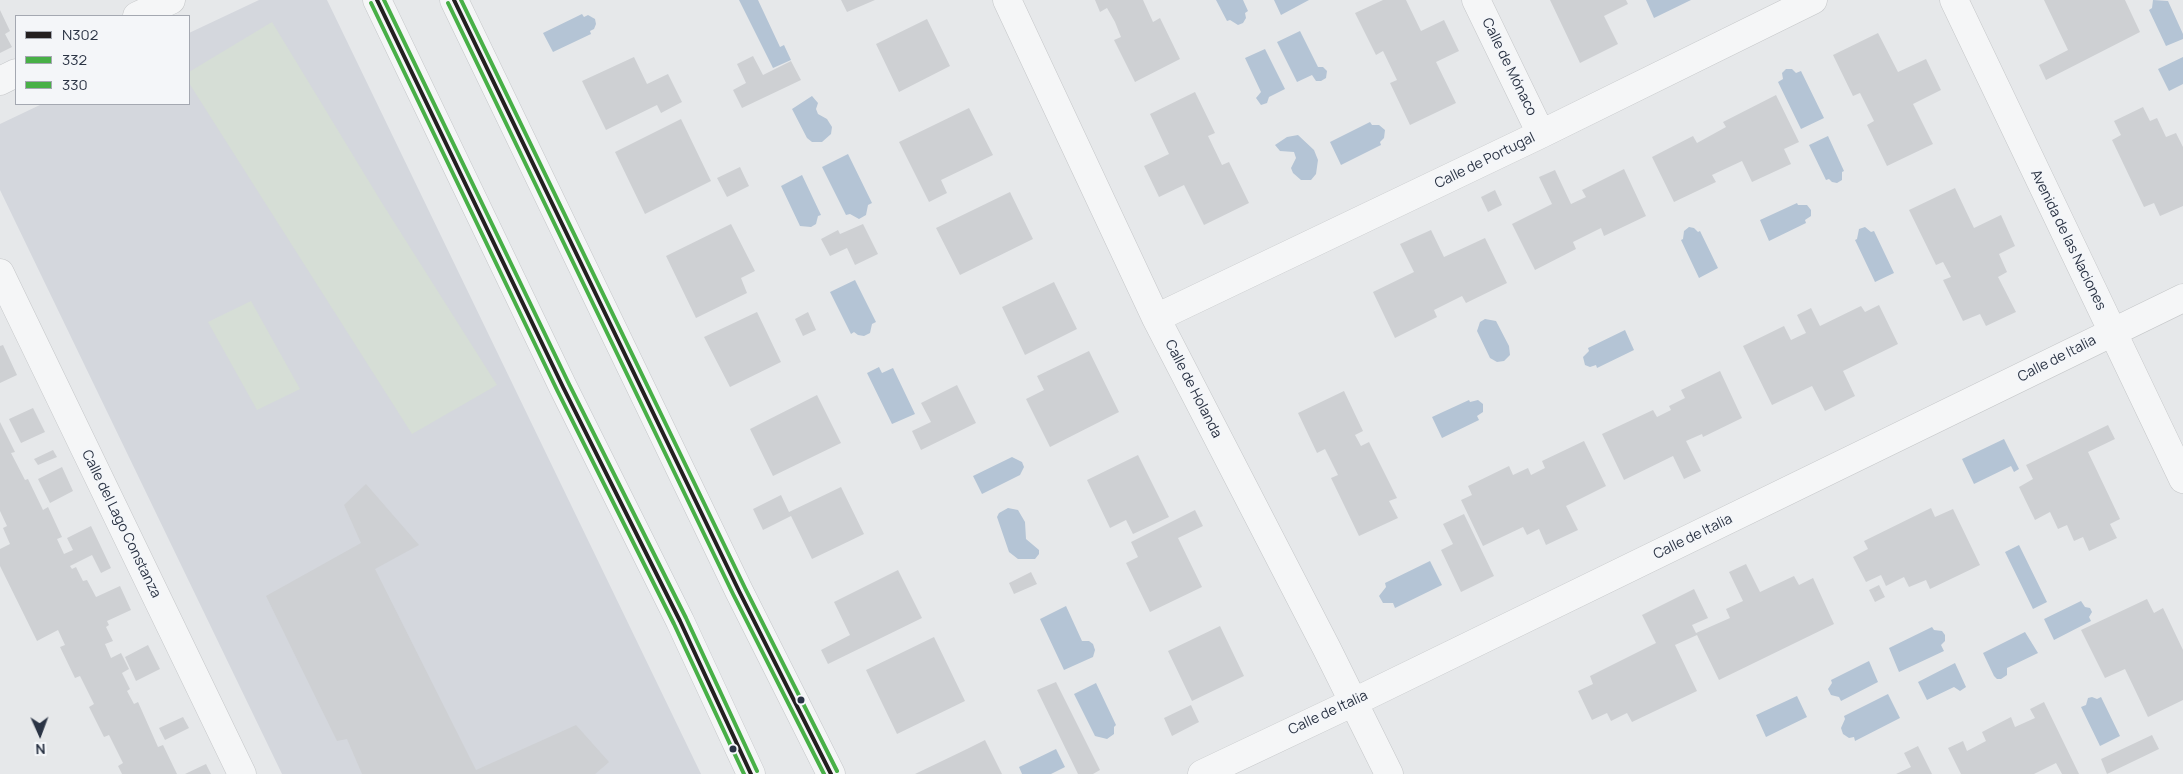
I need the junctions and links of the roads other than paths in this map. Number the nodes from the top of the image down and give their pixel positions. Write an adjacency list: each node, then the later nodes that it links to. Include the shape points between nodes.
1 (171, 0): 8 (street)
2 (377, 0): 19 (street, via 563,387 680,621)
3 (454, 0): 20 (street)
4 (1007, 0): 14 (street, Calle de Holanda)
5 (1476, 0): 11 (street, Calle de Mónaco)
6 (1813, 0): 11 (street, Calle de Portugal)
7 (1954, 0): 15 (street, Avenida de las Naciones)
8 (139, 15)
9 (15, 74): 10 (street)
10 (0, 81)
11 (1541, 134): 14 (street, Calle de Portugal)
12 (0, 273): 18 (street, Calle del Lago Constanza)
13 (2183, 298): 15 (street, Calle de Italia)
14 (1156, 318): 17 (street, Calle de Holanda)
15 (2112, 331): 16 (street, Avenida de las Naciones); 17 (street, Calle de Italia)
16 (2183, 479)
17 (1354, 702): 21 (street, Calle de Italia); 22 (street, Calle de Holanda)
18 (242, 774)
19 (751, 774)
20 (830, 774)
21 (1202, 774)
22 (1389, 774)

